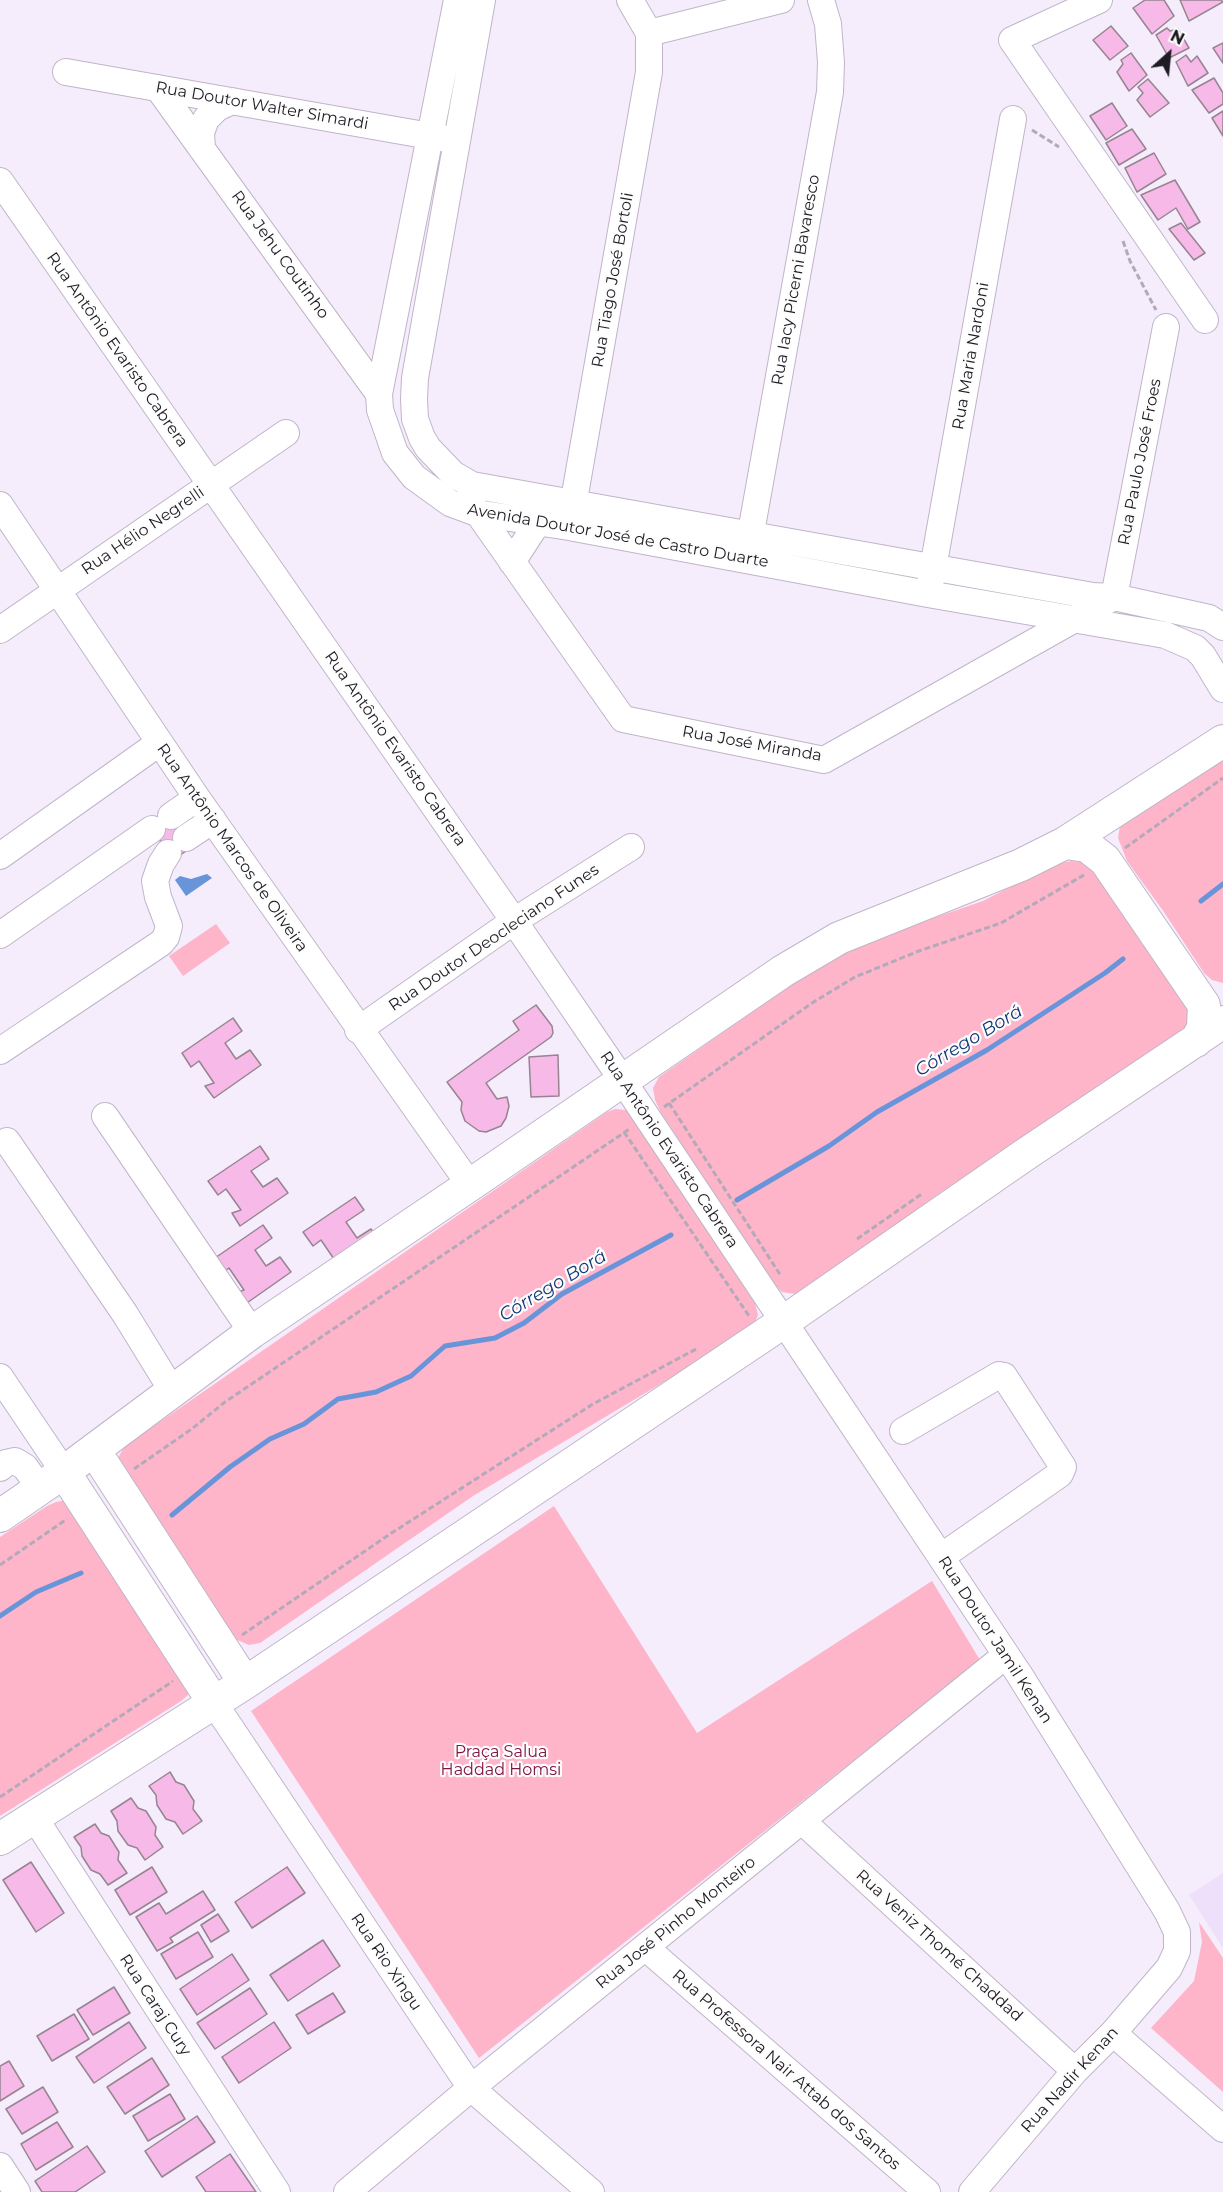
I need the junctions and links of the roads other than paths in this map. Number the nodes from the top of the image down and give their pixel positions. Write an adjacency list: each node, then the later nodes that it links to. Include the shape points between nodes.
1 (457, 0): 12 (street, Avenida Doutor José de Castro Duarte)
2 (482, 0): 13 (street, Avenida Doutor José de Castro Duarte)
3 (630, 0): 7 (street)
4 (781, 0): 7 (street)
5 (821, 0): 27 (street, Rua Iacy Picerni Bavaresco, via 828,24 830,92)
6 (1090, 2): 16 (street, via 1012,39)
7 (649, 33): 25 (street, Rua Tiago José Bortoli, via 648,80)
8 (66, 72): 9 (street, Rua Doutor Walter Simardi)
9 (158, 88): 10 (street, Rua Doutor Walter Simardi); 14 (street, Rua Jehu Coutinho)
10 (232, 101): 12 (street, Rua Doutor Walter Simardi); 14 (street, via 206,119 201,133)
11 (1013, 118): 29 (street, Rua Maria Nardoni)
12 (430, 136): 13 (street, Rua Doutor Walter Simardi); 19 (street, Avenida Doutor José de Castro Duarte)
13 (458, 141): 18 (street, Avenida Doutor José de Castro Duarte)
14 (202, 149): 19 (street, Rua Jehu Coutinho, via 358,362)
15 (0, 181): 22 (street, Rua Antônio Evaristo Cabrera)
16 (1205, 320)
17 (1166, 327): 32 (street, Rua Paulo José Froes)
18 (415, 378): 19 (street, Rua Jehu Coutinho); 21 (street, Avenida Doutor José de Castro Duarte, via 415,419 428,448)
19 (381, 382): 24 (street, Avenida Doutor José de Castro Duarte, via 380,410 395,453 414,477 436,494)
20 (286, 433): 22 (street, Rua Hélio Negrelli)
21 (453, 474): 24 (street, Rua José Miranda); 25 (street, Avenida Doutor José de Castro Duarte, via 472,485)
22 (210, 485): 30 (street, Rua Hélio Negrelli); 49 (street, Rua Antônio Evaristo Cabrera)
23 (0, 505): 30 (street, Rua Antônio Marcos de Oliveira)
24 (477, 513): 26 (street, Avenida Doutor José de Castro Duarte); 28 (street, Rua José Miranda)
25 (571, 515): 26 (street, Avenida Doutor José de Castro Duarte); 27 (street, Avenida Doutor José de Castro Duarte)
26 (538, 522): 28 (street)
27 (748, 547): 29 (street, Avenida Doutor José de Castro Duarte); 31 (street, Avenida Doutor José de Castro Duarte)
28 (512, 562): 33 (street, Rua José Miranda, via 623,719 824,760)
29 (933, 568): 31 (street, Rua Maria Nardoni); 32 (street, Avenida Doutor José de Castro Duarte)
30 (58, 590): 35 (street, Rua Hélio Negrelli); 39 (street, Rua Antônio Marcos de Oliveira)
31 (928, 594): 33 (street, Avenida Doutor José de Castro Duarte)
32 (1114, 597): 33 (street, Rua José Miranda); 34 (street, Avenida Doutor José de Castro Duarte)
33 (1074, 618): 36 (street, Avenida Doutor José de Castro Duarte, via 1165,635)
34 (1216, 622): 36 (street)
35 (0, 630)
36 (1195, 648): 37 (street)
37 (1223, 689)
38 (1223, 741): 41 (main road)
39 (159, 744): 40 (street, Rua Antônio Marcos de Oliveira); 47 (street)
40 (197, 798): 42 (street, Rua Antônio Marcos de Oliveira); 43 (street)
41 (1111, 814): 44 (main road); 48 (main road)
42 (213, 820): 46 (street); 52 (street, Rua Antônio Marcos de Oliveira)
43 (157, 826): 46 (street); 50 (street)
44 (1065, 843): 48 (main road, via 1087,846); 54 (main road, via 1022,865 838,938 783,970)
45 (631, 847): 49 (street, Rua Doutor Deocleciano Funes)
46 (172, 852): 53 (street, via 155,881 169,926 161,943)
47 (0, 855)
48 (1096, 866): 51 (main road)
49 (514, 921): 52 (street, Rua Doutor Deocleciano Funes); 54 (street, Rua Antônio Evaristo Cabrera)
50 (0, 935)
51 (1217, 1013): 58 (main road, via 1196,1041)
52 (358, 1029): 57 (street, Rua Antônio Marcos de Oliveira)
53 (0, 1051)
54 (623, 1081): 57 (main road); 58 (street, Rua Antônio Evaristo Cabrera)
55 (105, 1116): 59 (street)
56 (7, 1142): 61 (street, via 125,1314)
57 (470, 1185): 59 (main road)
58 (778, 1311): 67 (street, Rua Doutor Jamil Kenan); 69 (main road)
59 (252, 1332): 61 (main road)
60 (0, 1377): 65 (street)
61 (173, 1392): 63 (main road)
62 (903, 1431): 67 (street, via 999,1375 1004,1376 1063,1467 1060,1474)
63 (94, 1450): 65 (main road); 69 (main road)
64 (0, 1468): 65 (street, via 15,1461)
65 (52, 1480): 66 (main road); 70 (main road)
66 (0, 1516)
67 (941, 1557): 68 (street, Rua Doutor Jamil Kenan)
68 (1005, 1655): 72 (street, Rua José Pinho Monteiro); 75 (street, Rua Doutor Jamil Kenan, via 1167,1911 1177,1932 1177,1951)
69 (245, 1683): 70 (main road)
70 (214, 1703): 71 (main road); 78 (street, Rua Rio Xingu)
71 (34, 1817): 73 (main road); 82 (street, Rua Caraj Cury)
72 (802, 1821): 74 (street, Rua José Pinho Monteiro); 77 (street, Rua Veniz Thomé Chaddad)
73 (0, 1839)
74 (646, 1947): 78 (street, Rua José Pinho Monteiro); 85 (street, Rua Professora Nair Attab dos Santos)
75 (1169, 1968): 76 (street, Rua Nadir Kenan)
76 (1113, 2033): 77 (street, Rua Nadir Kenan); 79 (street)
77 (1075, 2071): 86 (street, Rua Nadir Kenan)
78 (471, 2088): 83 (street, Rua José Pinho Monteiro); 84 (street, Rua Rio Xingu)
79 (1223, 2129)
80 (0, 2166): 81 (street)
81 (17, 2192)
82 (277, 2192)
83 (347, 2192)
84 (591, 2192)
85 (927, 2192)
86 (972, 2192)

